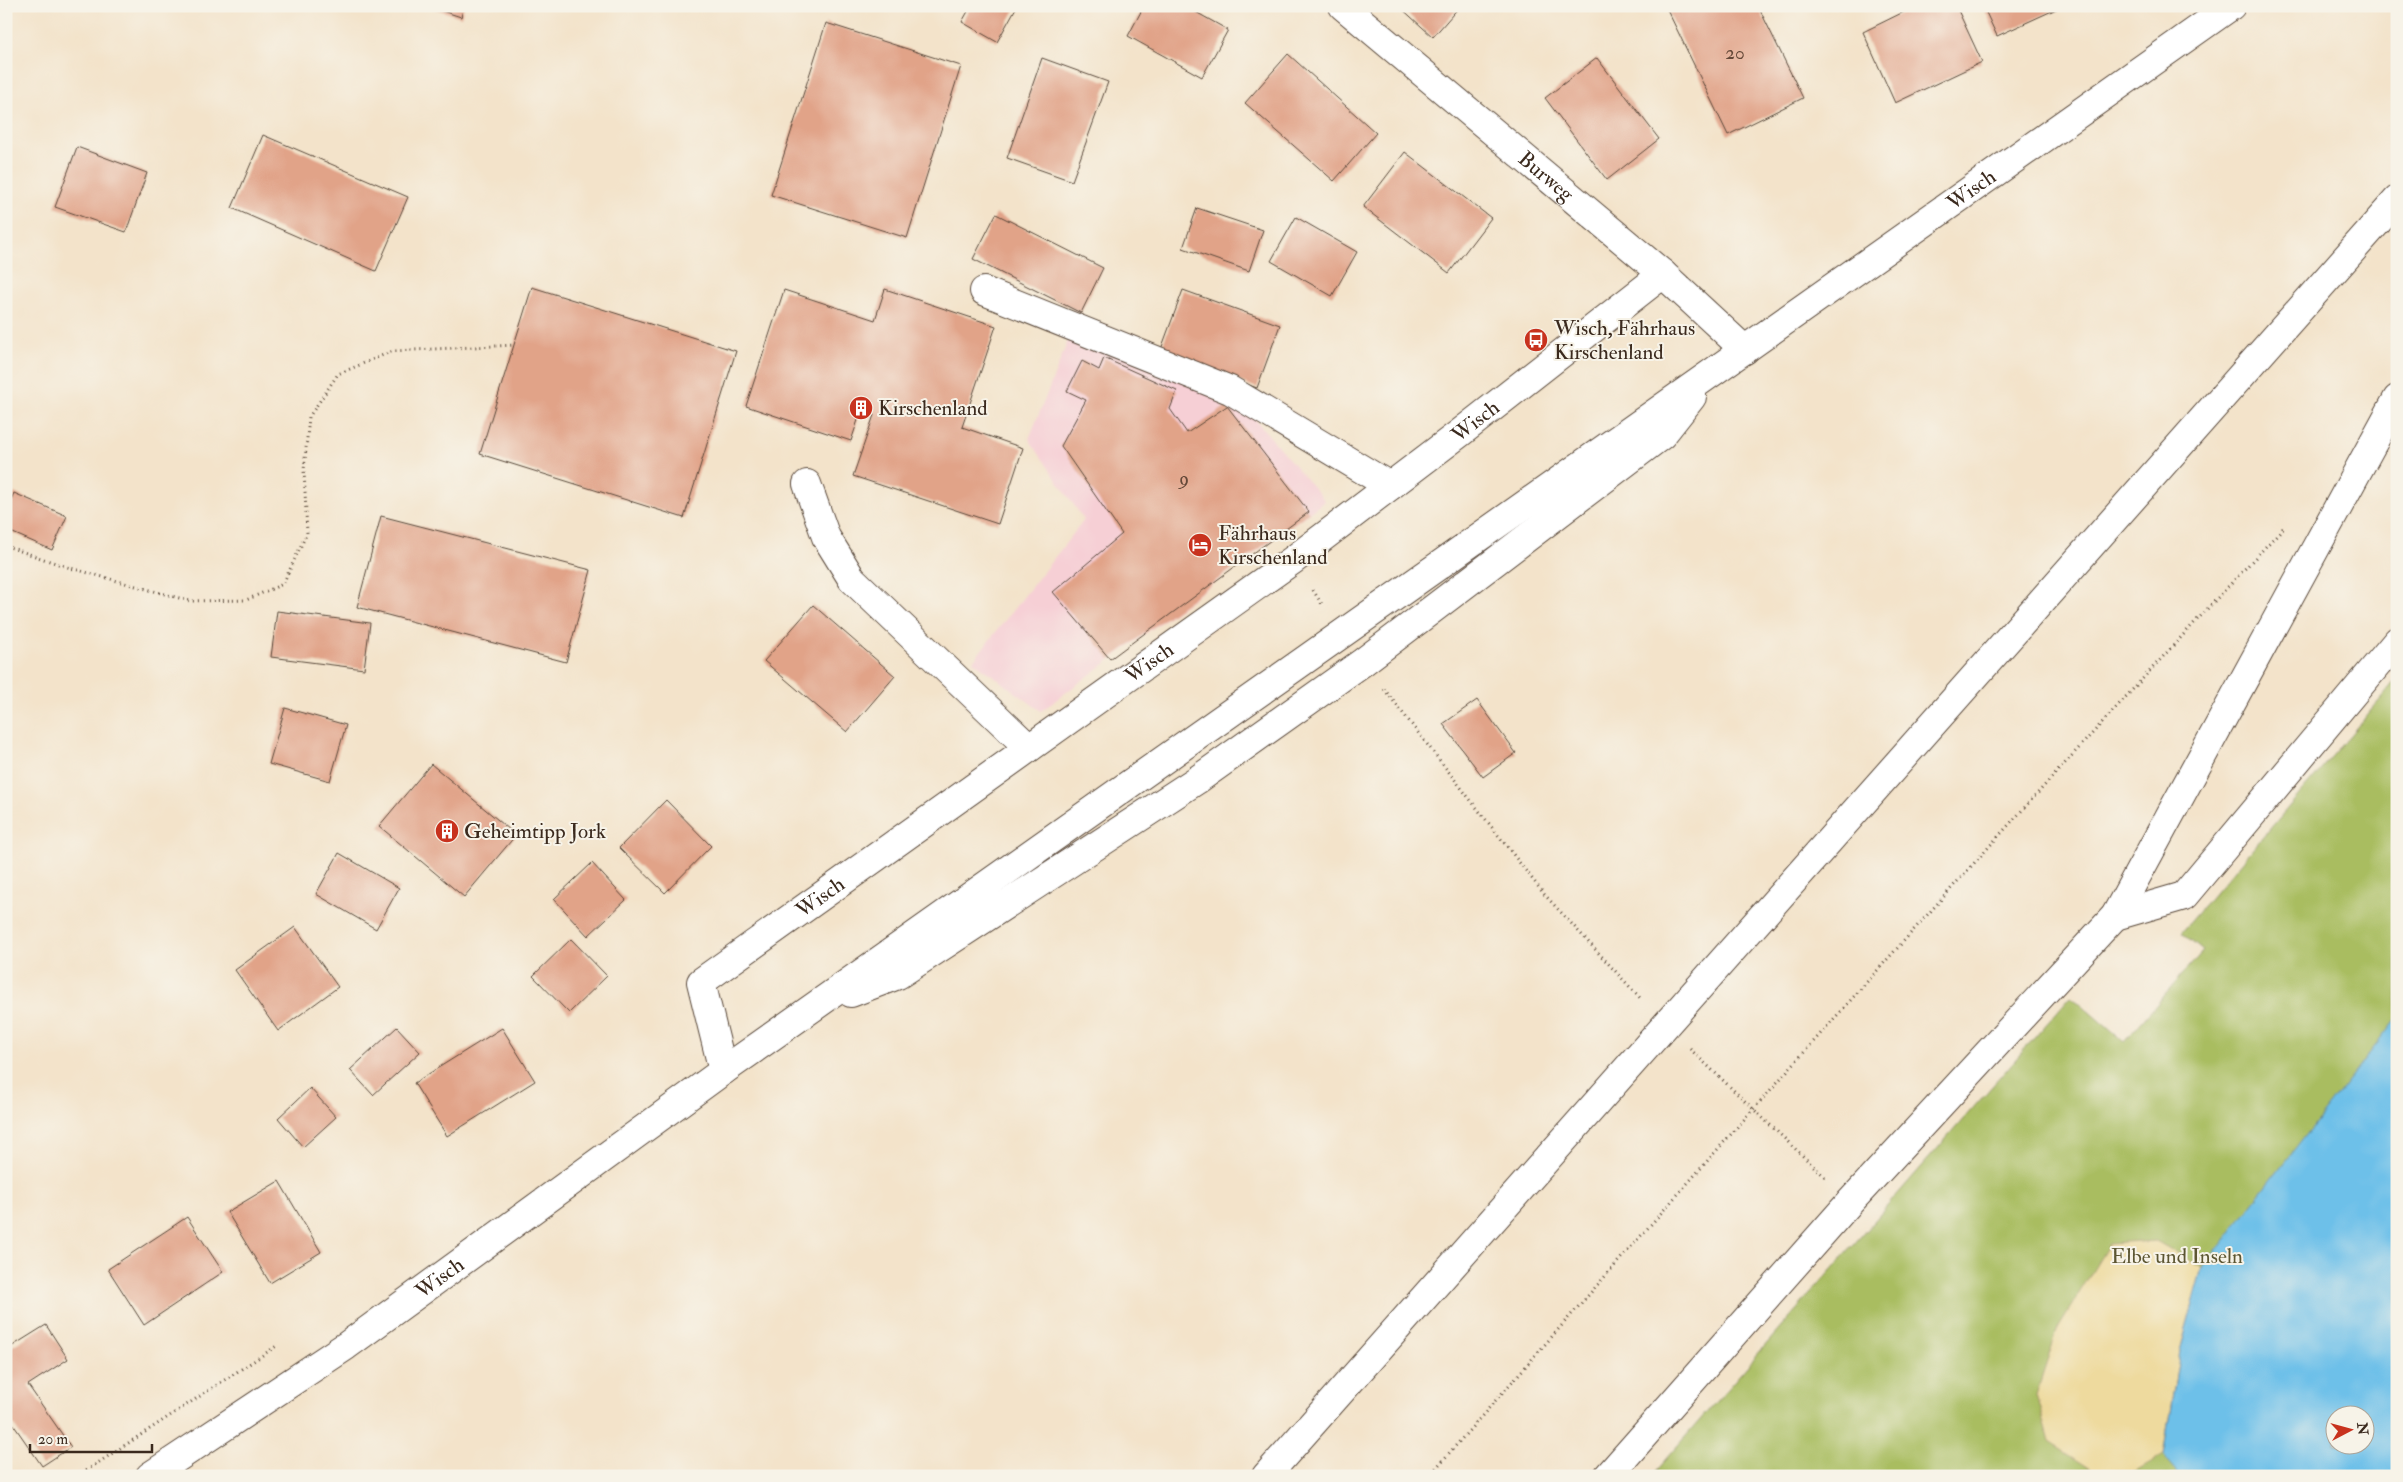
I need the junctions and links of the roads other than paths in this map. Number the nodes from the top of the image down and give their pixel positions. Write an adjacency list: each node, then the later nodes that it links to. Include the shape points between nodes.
1 (1344, 6): 4 (street, Burweg)
2 (2231, 6): 6 (street, Wisch)
3 (2397, 200): 17 (street)
4 (1663, 274): 6 (street, Burweg); 10 (street, Wisch)
5 (984, 291): 10 (street, via 1230,390)
6 (1745, 350): 7 (street, Wisch)
7 (1712, 372): 14 (street, Wisch); 14 (street, Wisch, via 1662,435 1363,662 1197,780 898,975)
8 (2397, 399): 13 (street)
9 (807, 484): 12 (street, via 826,536 852,579)
10 (1390, 486): 12 (street, Wisch, via 1293,560)
11 (2397, 641): 13 (street, via 2184,896)
12 (1029, 748): 15 (street, Wisch, via 701,982)
13 (2115, 916): 18 (street, via 1852,1201)
14 (810, 1009): 15 (street, Wisch)
15 (723, 1071): 16 (street, Wisch, via 346,1346)
16 (150, 1476)
17 (1266, 1476)
18 (1608, 1476)

